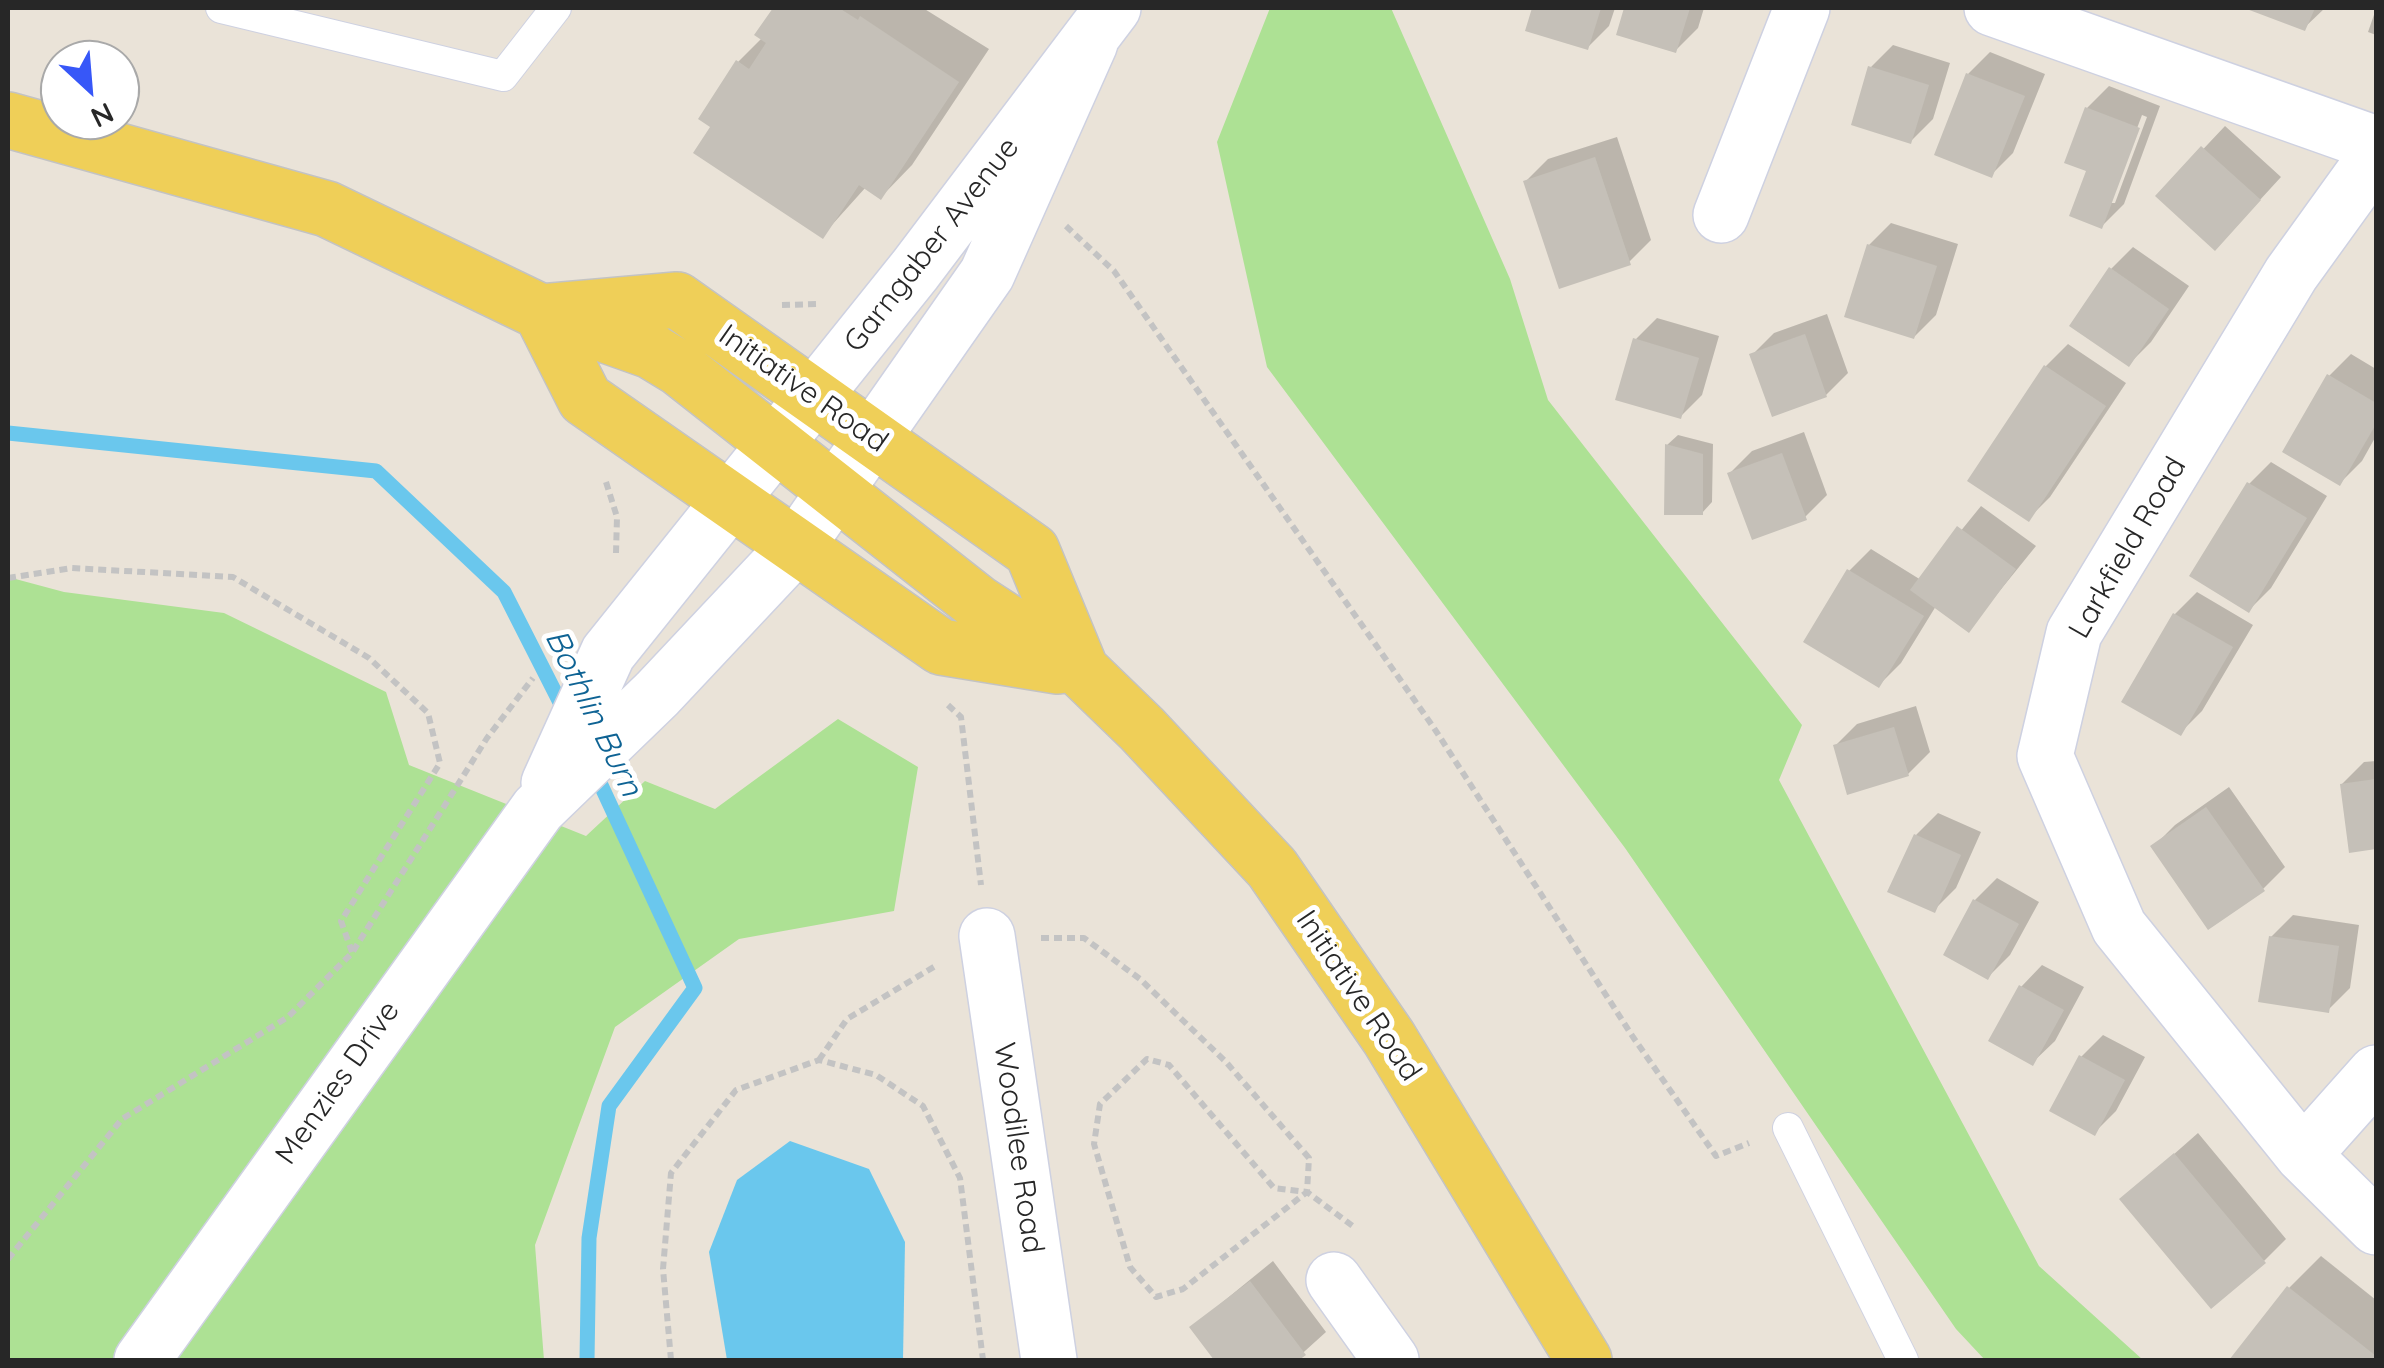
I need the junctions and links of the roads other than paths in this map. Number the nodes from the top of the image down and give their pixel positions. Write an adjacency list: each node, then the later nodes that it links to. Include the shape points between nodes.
1 (221, 8): 2 (lane, via 503,76)
2 (556, 8)
3 (1802, 8): 9 (street)
4 (1992, 8): 7 (street)
5 (1102, 25): 11 (street, Garngaber Avenue); 12 (street, Garngaber Avenue, via 987,274)
6 (8, 120): 10 (main road, via 327,209)
7 (2376, 144)
8 (2376, 156): 22 (street, Larkfield Road, via 2291,274 2074,634 2046,756 2119,927)
9 (1721, 214)
10 (541, 312): 11 (main road, Initiative Road, via 677,300); 13 (main road, via 665,360); 15 (main road, via 586,399)
11 (812, 397): 12 (main road, Initiative Road); 13 (street, Garngaber Avenue)
12 (872, 437): 14 (street, Garngaber Avenue); 17 (main road, Initiative Road, via 1032,552)
13 (773, 446): 14 (main road); 15 (street, Menzies Drive)
14 (835, 491): 16 (street, Menzies Drive); 17 (main road, via 978,603)
15 (730, 500): 16 (main road); 18 (street, Menzies Drive, via 608,653)
16 (798, 544): 17 (main road, via 941,647); 18 (street, Menzies Drive)
17 (1081, 670): 28 (main road, Initiative Road, via 1272,868 1389,1038)
18 (532, 817): 25 (street, Menzies Drive)
19 (987, 936): 26 (street, Woodilee Road)
20 (2376, 1073): 22 (street)
21 (1788, 1128): 29 (lane)
22 (2303, 1155): 23 (street, Larkfield Road)
23 (2376, 1227)
24 (1334, 1280): 27 (street)
25 (142, 1360)
26 (1048, 1360)
27 (1391, 1360)
28 (1584, 1360)
29 (1902, 1360)

